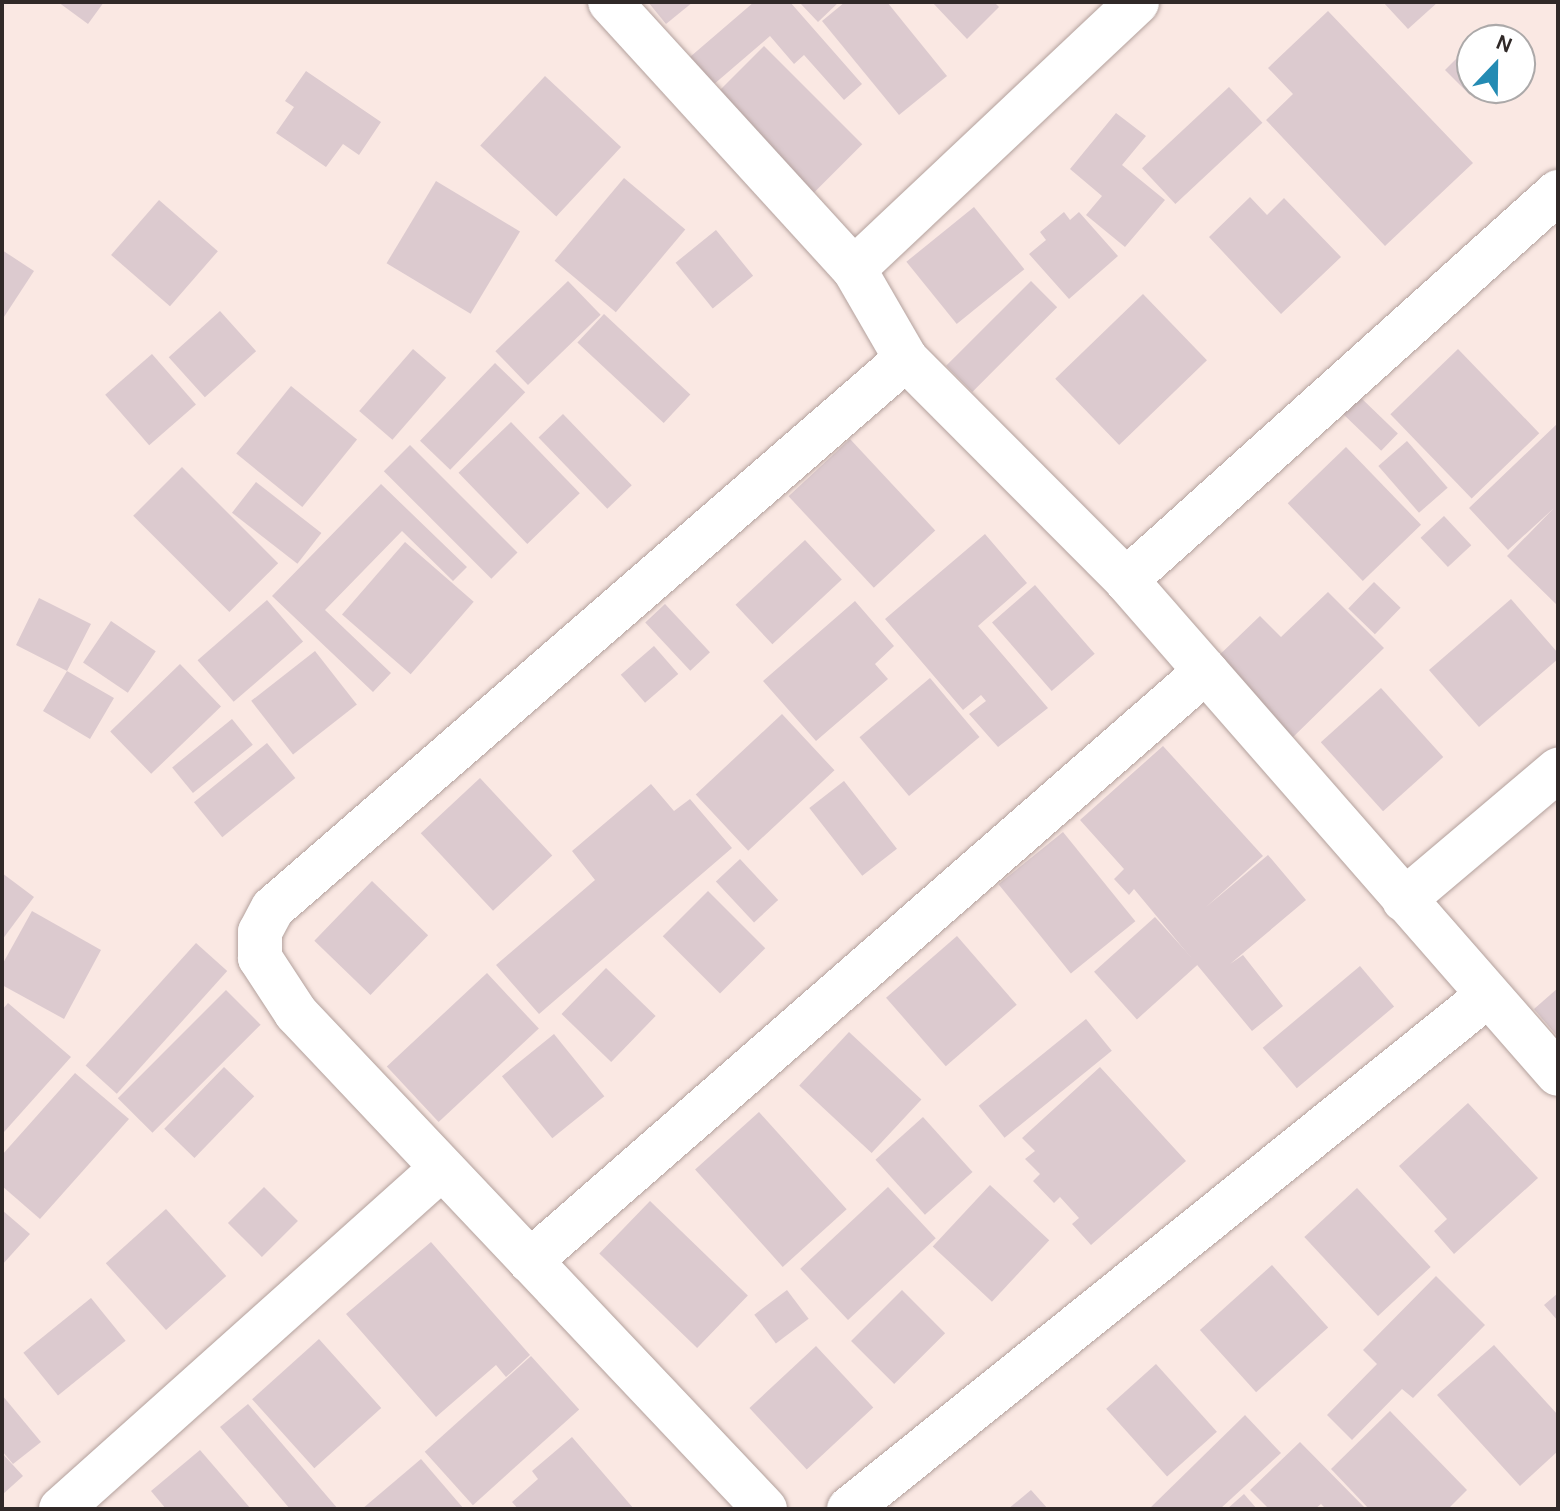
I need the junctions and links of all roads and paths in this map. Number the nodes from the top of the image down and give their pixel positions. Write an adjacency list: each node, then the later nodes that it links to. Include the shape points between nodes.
1 (610, 2): 4 (street)
2 (1137, 2): 4 (street)
3 (1558, 192): 6 (street)
4 (854, 269): 5 (street)
5 (906, 359): 6 (street); 12 (street, via 273,908 260,932 260,958 296,1013)
6 (1126, 580): 7 (street)
7 (1206, 671): 9 (street); 13 (street)
8 (1558, 770): 9 (street)
9 (1404, 900): 10 (street)
10 (1487, 996): 11 (street); 16 (street)
11 (1558, 1074)
12 (442, 1168): 13 (street); 14 (street)
13 (530, 1261): 15 (street)
14 (61, 1509)
15 (765, 1509)
16 (849, 1509)

